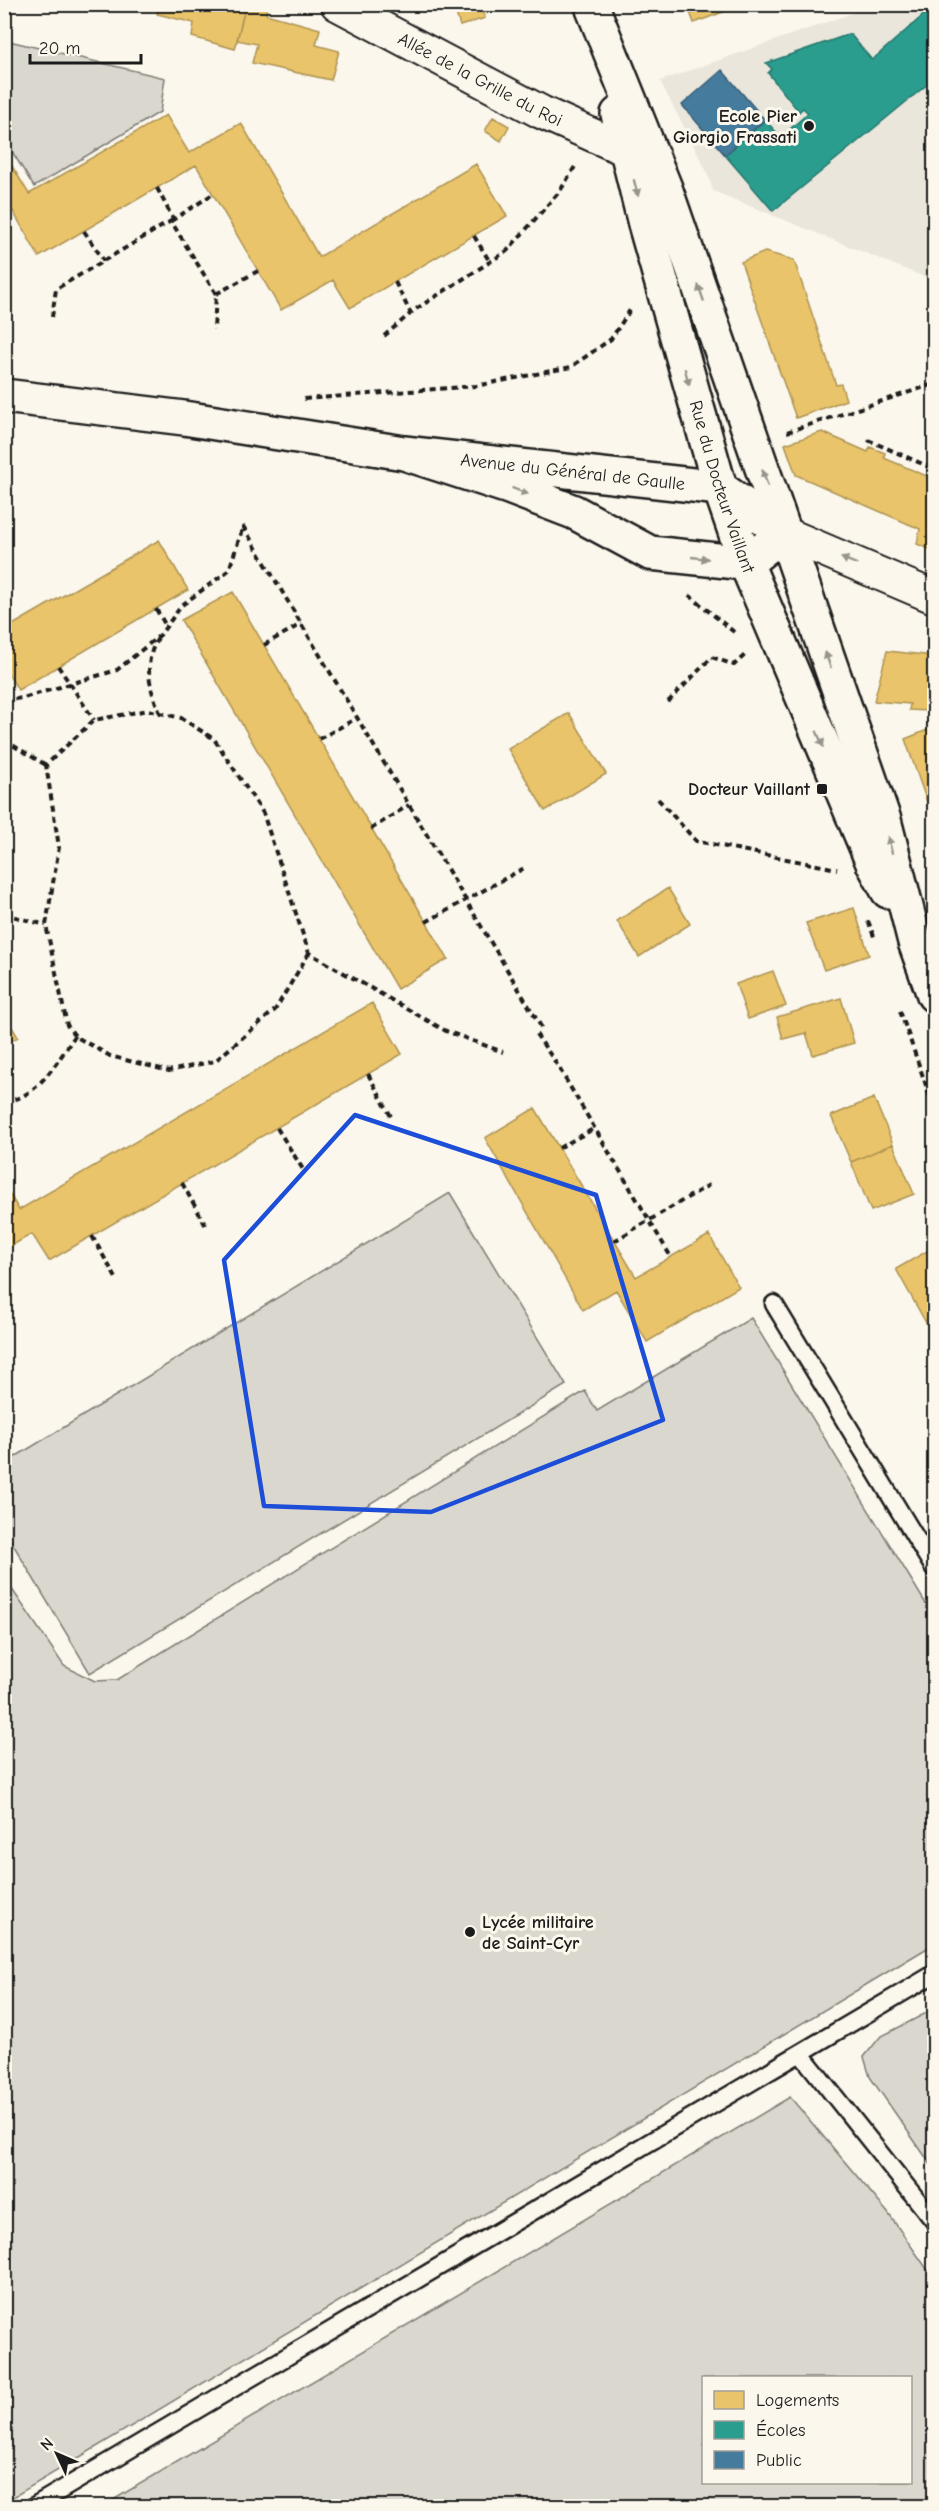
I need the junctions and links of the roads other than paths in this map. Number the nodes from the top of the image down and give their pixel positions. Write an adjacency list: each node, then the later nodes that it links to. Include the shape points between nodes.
1 (337, 4): 3 (street, Allée de la Grille du Roi, via 541,112)
2 (592, 7): 3 (main road, Rue du Docteur Vaillant); 7 (main road, Rue du Docteur Vaillant, one-way to 2, via 665,189)
3 (626, 150): 6 (main road, Rue du Docteur Vaillant, one-way to 6)
4 (4, 396): 5 (main road, Avenue du Général de Gaulle, via 184,418)
5 (404, 453): 6 (main road, Avenue du Général de Gaulle); 8 (main road, Avenue du Général de Gaulle, one-way to 8, via 574,512 650,554)
6 (720, 488): 7 (main road, Avenue du Général de Gaulle); 8 (main road, Rue du Docteur Vaillant)
7 (784, 533): 8 (main road); 9 (street, one-way to 7); 10 (main road, Rue du Docteur Vaillant, one-way to 7, via 884,820)
8 (746, 563): 10 (main road, Rue du Docteur Vaillant, one-way to 10, via 873,863)
9 (934, 597)
10 (915, 942): 11 (main road, Rue du Docteur Vaillant)
11 (934, 995)
12 (774, 1304): 13 (lane)
13 (934, 1568)
14 (934, 1974): 15 (lane)
15 (801, 2054): 16 (lane); 17 (lane)
16 (934, 2221)
17 (34, 2506)

